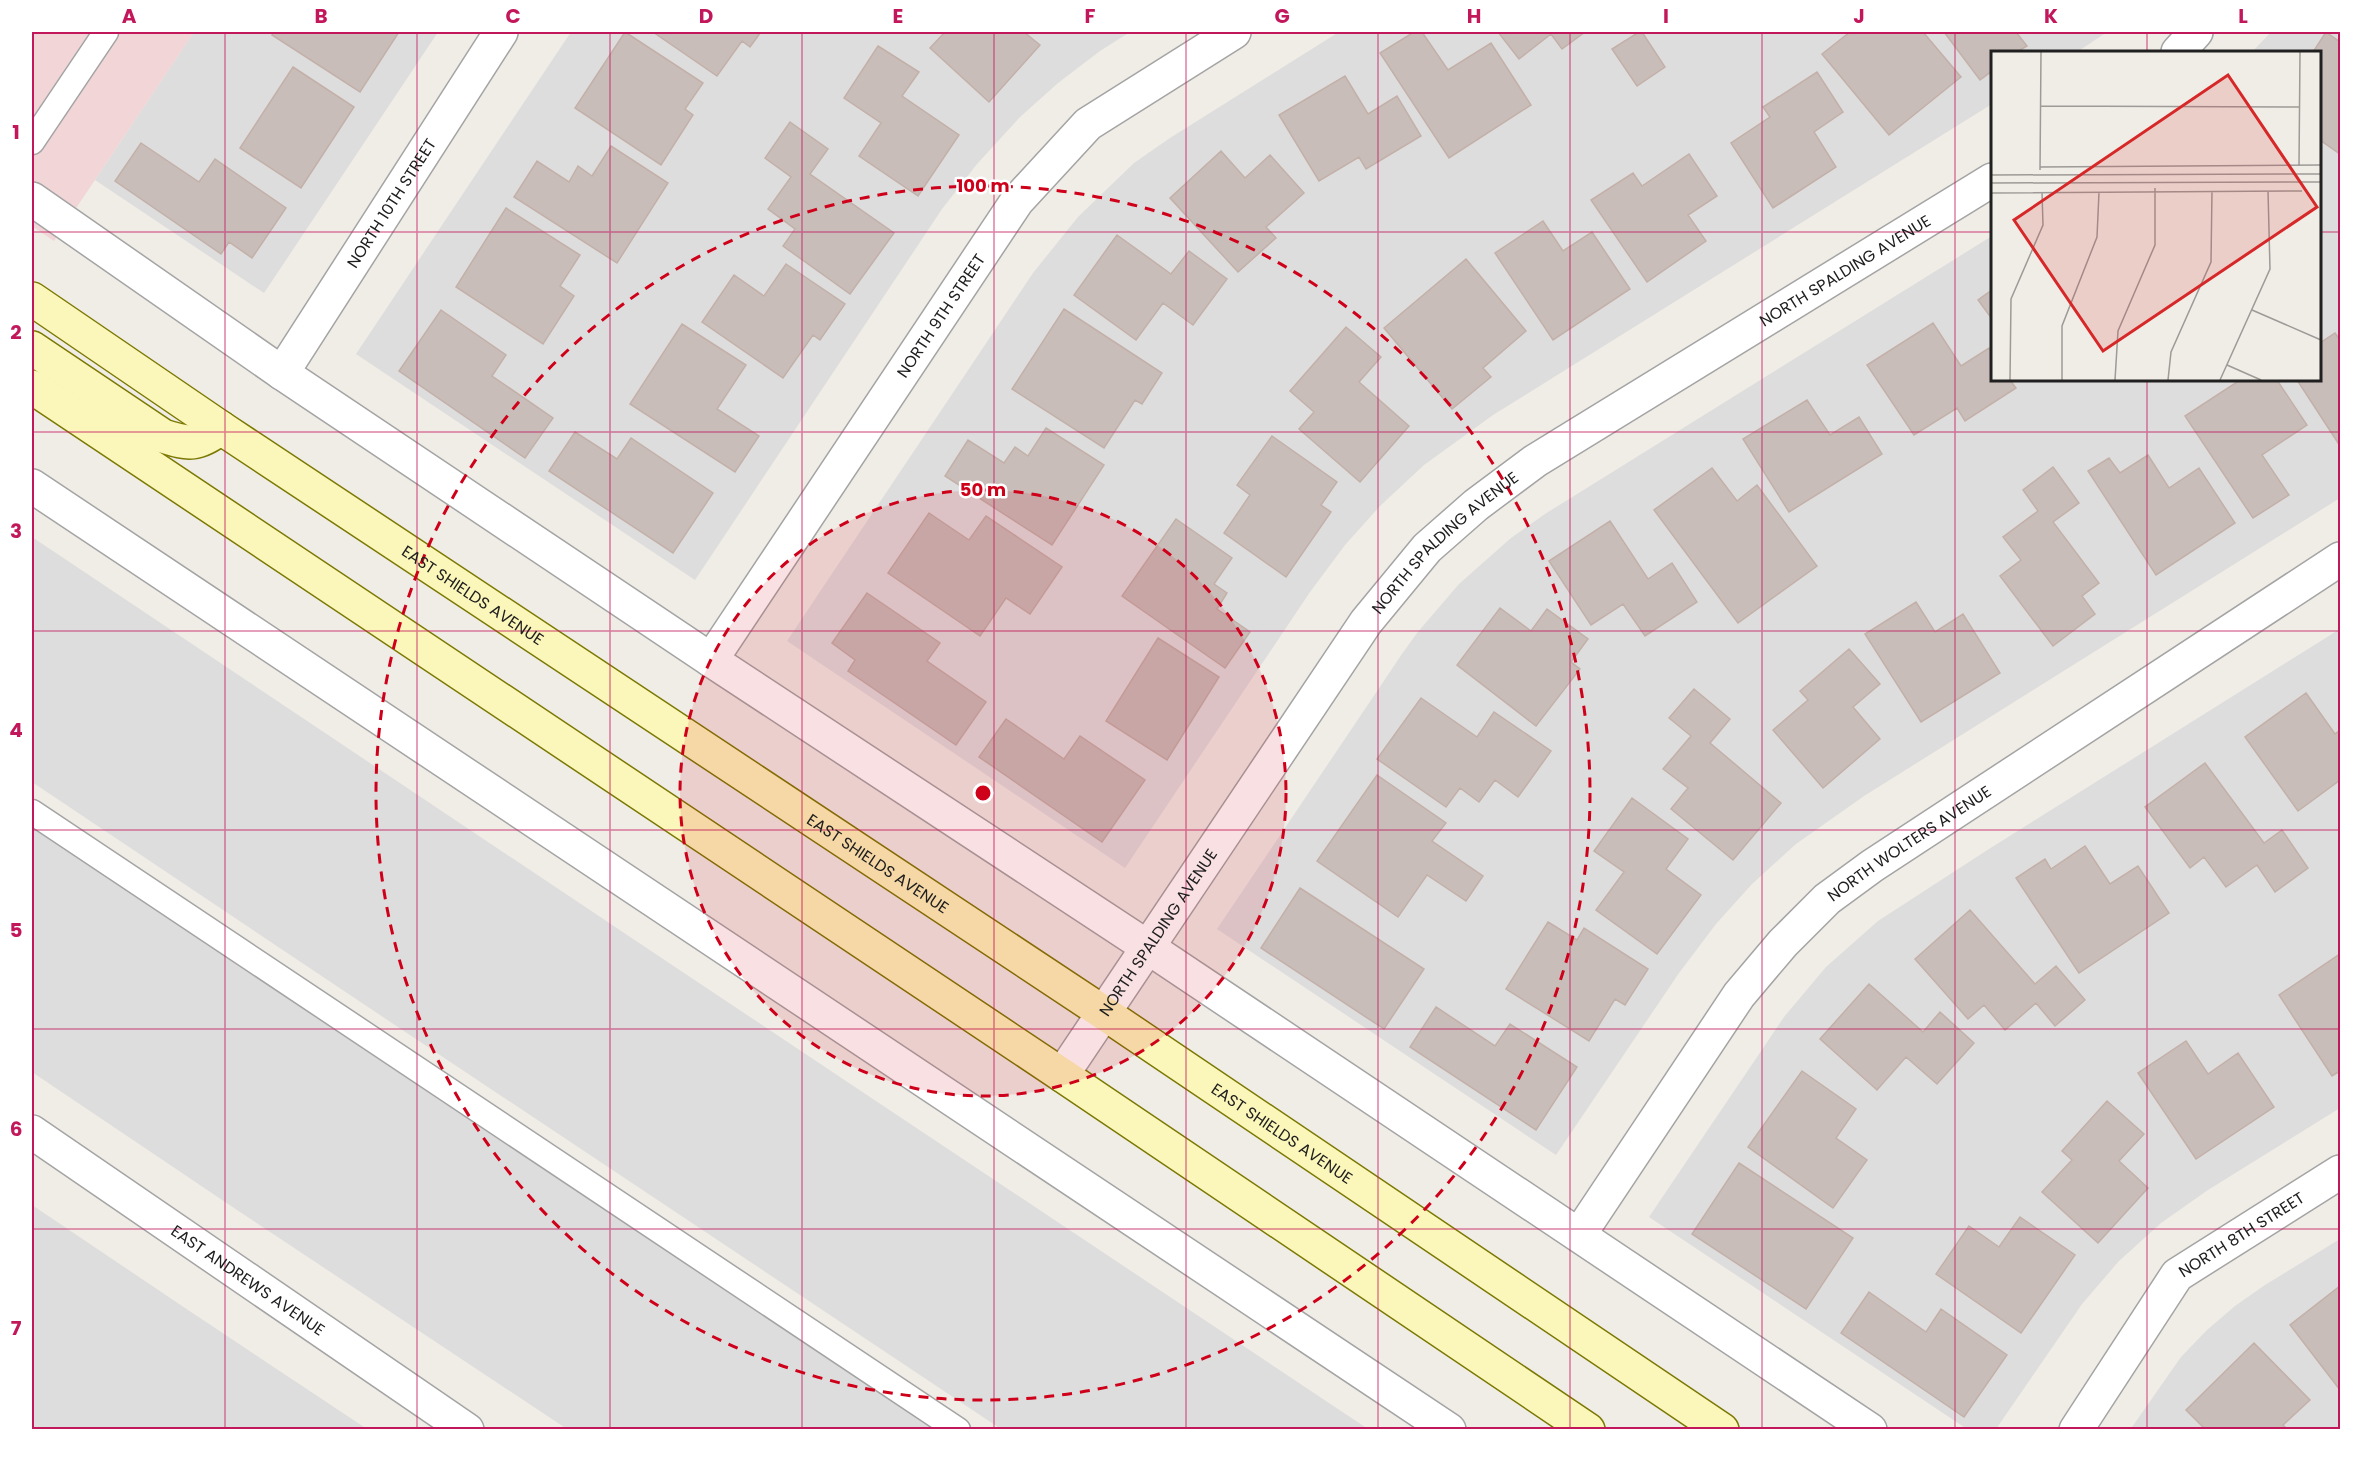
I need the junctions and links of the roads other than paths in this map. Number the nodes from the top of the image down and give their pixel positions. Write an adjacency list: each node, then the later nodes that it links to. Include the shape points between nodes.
1 (106, 32): 6 (lane)
2 (501, 32): 11 (street, NORTH 10TH STREET)
3 (1234, 32): 16 (street, NORTH 9TH STREET, via 1088,124 1017,201)
4 (2196, 32): 5 (street)
5 (2179, 51)
6 (32, 142)
7 (1991, 181): 18 (street, NORTH SPALDING AVENUE, via 1535,461 1427,548 1366,622)
8 (32, 199): 11 (street)
9 (32, 299): 13 (main road, EAST SHIELDS AVENUE)
10 (32, 348): 13 (main road, via 163,436 184,442 204,440)
11 (282, 373): 16 (street)
12 (32, 387): 20 (main road)
13 (221, 428): 19 (main road, EAST SHIELDS AVENUE)
14 (32, 486): 26 (street)
15 (2340, 559): 23 (street, NORTH WOLTERS AVENUE, via 1872,866 1827,900 1783,943 1739,995)
16 (711, 660): 18 (street)
17 (32, 812): 25 (lane)
18 (1149, 948): 19 (street, NORTH SPALDING AVENUE); 23 (street)
19 (1104, 1013): 20 (street, NORTH SPALDING AVENUE); 28 (main road, EAST SHIELDS AVENUE)
20 (1062, 1075): 27 (main road)
21 (32, 1132): 24 (street, EAST ANDREWS AVENUE)
22 (2340, 1172): 30 (street, NORTH 8TH STREET, via 2178,1275)
23 (1579, 1235): 29 (street)
24 (467, 1430)
25 (958, 1430)
26 (1449, 1430)
27 (1588, 1430)
28 (1722, 1430)
29 (1870, 1430)
30 (2076, 1430)

